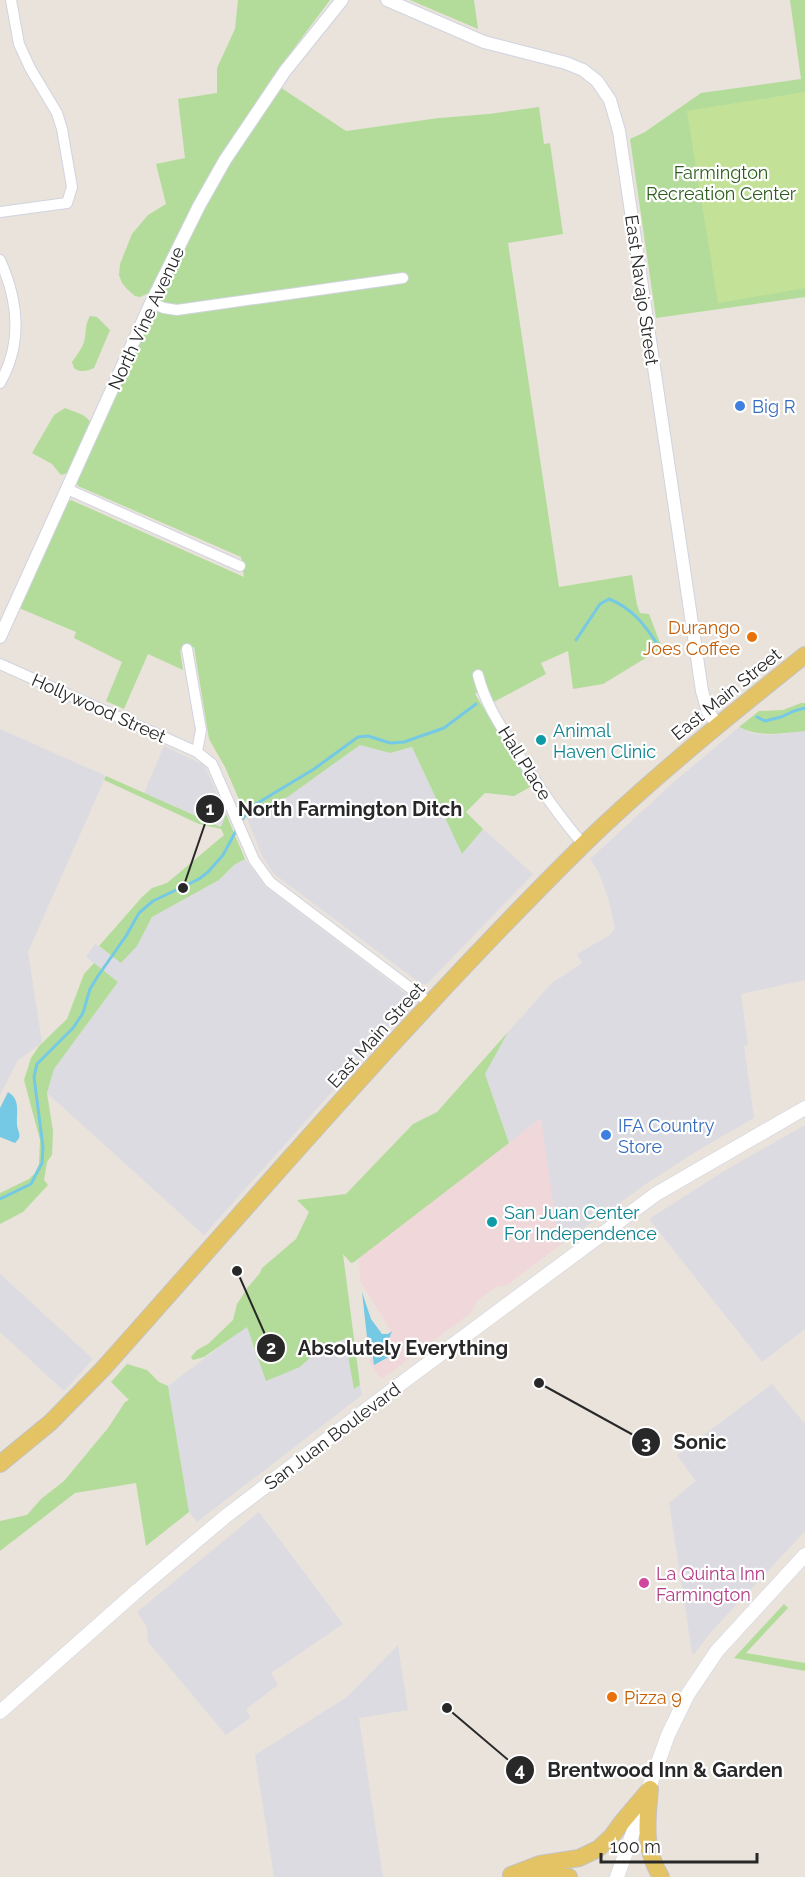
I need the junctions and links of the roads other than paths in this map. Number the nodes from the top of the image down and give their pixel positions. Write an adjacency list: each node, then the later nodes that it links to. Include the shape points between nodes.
1 (10, 0): 4 (street, via 22,51 57,113 72,187 68,204)
2 (342, 0): 7 (street, North Vine Avenue, via 285,71 225,160)
3 (387, 0): 16 (street, East Navajo Street, via 484,42 574,66 591,75 610,100 621,143 702,691 708,712)
4 (0, 212)
5 (0, 260): 8 (street, via 13,291 16,324 10,362)
6 (403, 278): 7 (street, via 177,310)
7 (151, 303): 9 (street, North Vine Avenue)
8 (0, 383)
9 (67, 489): 10 (street); 11 (street, North Vine Avenue)
10 (240, 566)
11 (0, 637)
12 (187, 649): 17 (street, via 201,730)
13 (805, 655): 16 (main road, East Main Street)
14 (0, 664): 17 (street, Hollywood Street)
15 (478, 675): 18 (street, Hall Place, via 483,693 505,733 550,803)
16 (718, 725): 18 (main road, East Main Street)
17 (198, 752): 19 (street, via 213,764 254,860 270,882)
18 (584, 845): 19 (main road, East Main Street)
19 (430, 1003): 21 (main road, East Main Street, via 102,1370 51,1422)
20 (805, 1108): 23 (main road, San Juan Boulevard, via 656,1194 395,1388 226,1516)
21 (0, 1464)
22 (805, 1555): 24 (main road, via 717,1651 688,1694 668,1735)
23 (0, 1712)
24 (650, 1790): 25 (main road, via 598,1849 579,1858 540,1864); 27 (main road); 28 (main road, via 648,1846)
25 (507, 1876): 26 (main road)
26 (569, 1877)
27 (617, 1877)
28 (661, 1877)

